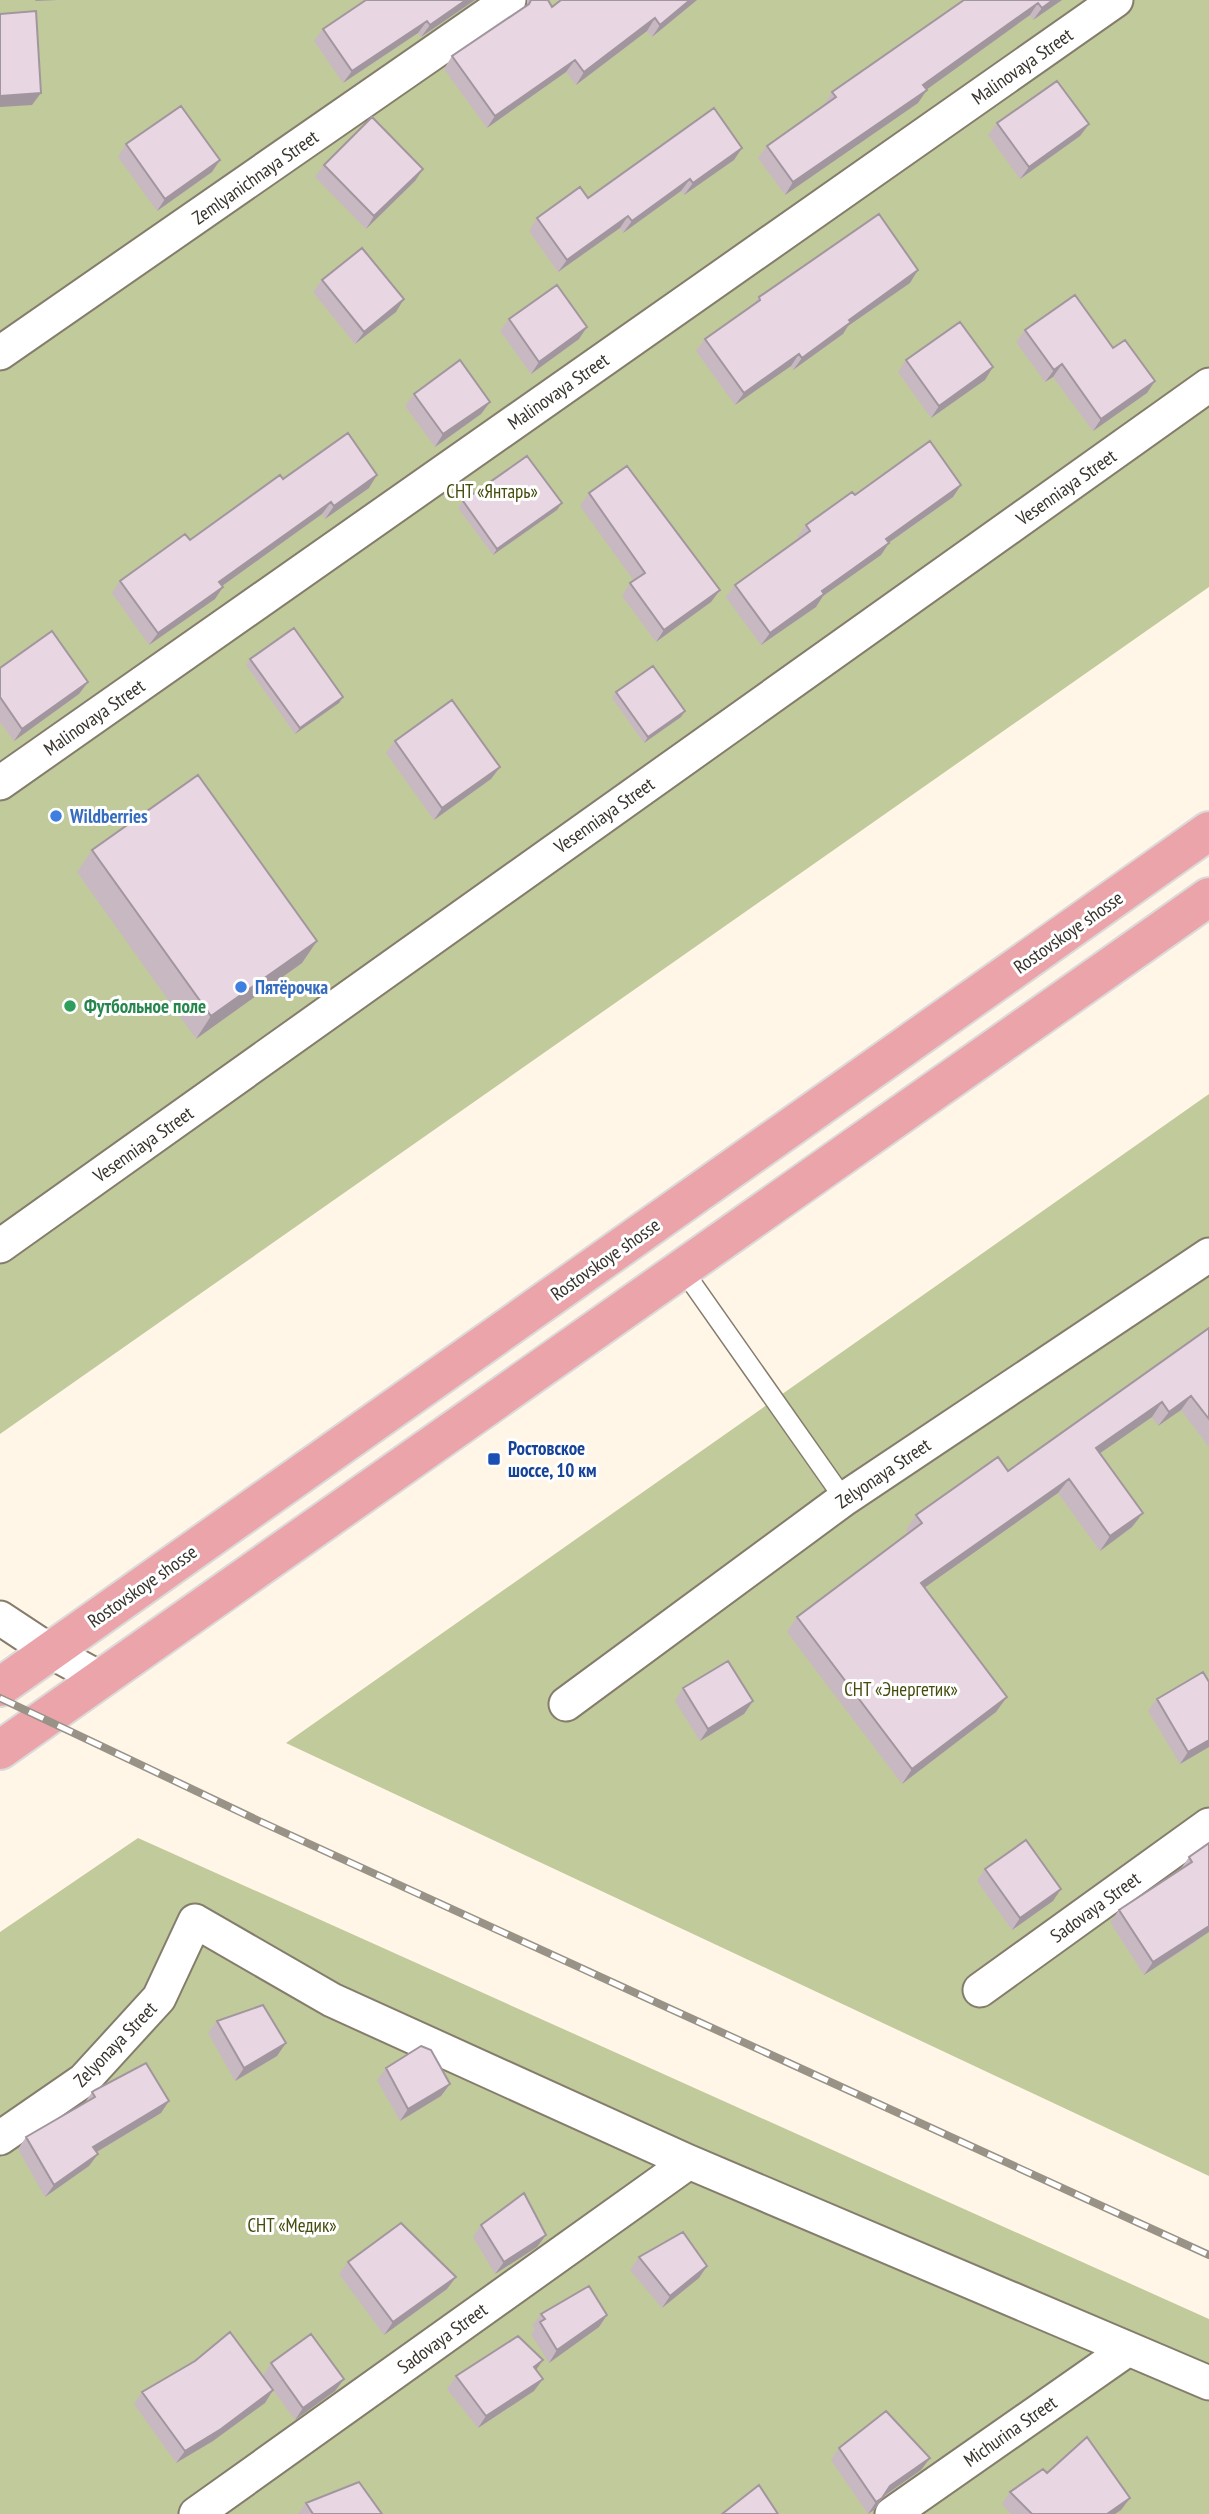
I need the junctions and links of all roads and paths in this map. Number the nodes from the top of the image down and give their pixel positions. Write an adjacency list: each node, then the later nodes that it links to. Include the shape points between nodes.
1 (509, 0): 3 (street, Zemlyanichnaya Street)
2 (1116, 0): 5 (street, Malinovaya Street)
3 (0, 353)
4 (1209, 385): 8 (street, Vesenniaya Street)
5 (0, 783)
6 (1209, 831): 13 (highway, Rostovskoye shosse)
7 (1209, 897): 10 (highway)
8 (0, 1246)
9 (1209, 1255): 11 (street, Zelyonaya Street)
10 (683, 1270): 11 (lane); 14 (highway)
11 (844, 1499): 16 (street, Zelyonaya Street)
12 (0, 1618): 13 (street)
13 (50, 1651): 14 (street); 15 (highway, Rostovskoye shosse)
14 (101, 1679): 17 (highway)
15 (0, 1687)
16 (566, 1704)
17 (0, 1750)
18 (1209, 1825): 19 (street, Sadovaya Street)
19 (980, 1990)
20 (0, 2138): 21 (street, Zelyonaya Street, via 84,2080 159,1998 195,1921 332,2000)
21 (689, 2162): 22 (street); 24 (street, Sadovaya Street)
22 (1128, 2348): 23 (street); 25 (street, Michurina Street)
23 (1209, 2383)
24 (196, 2514)
25 (892, 2514)

